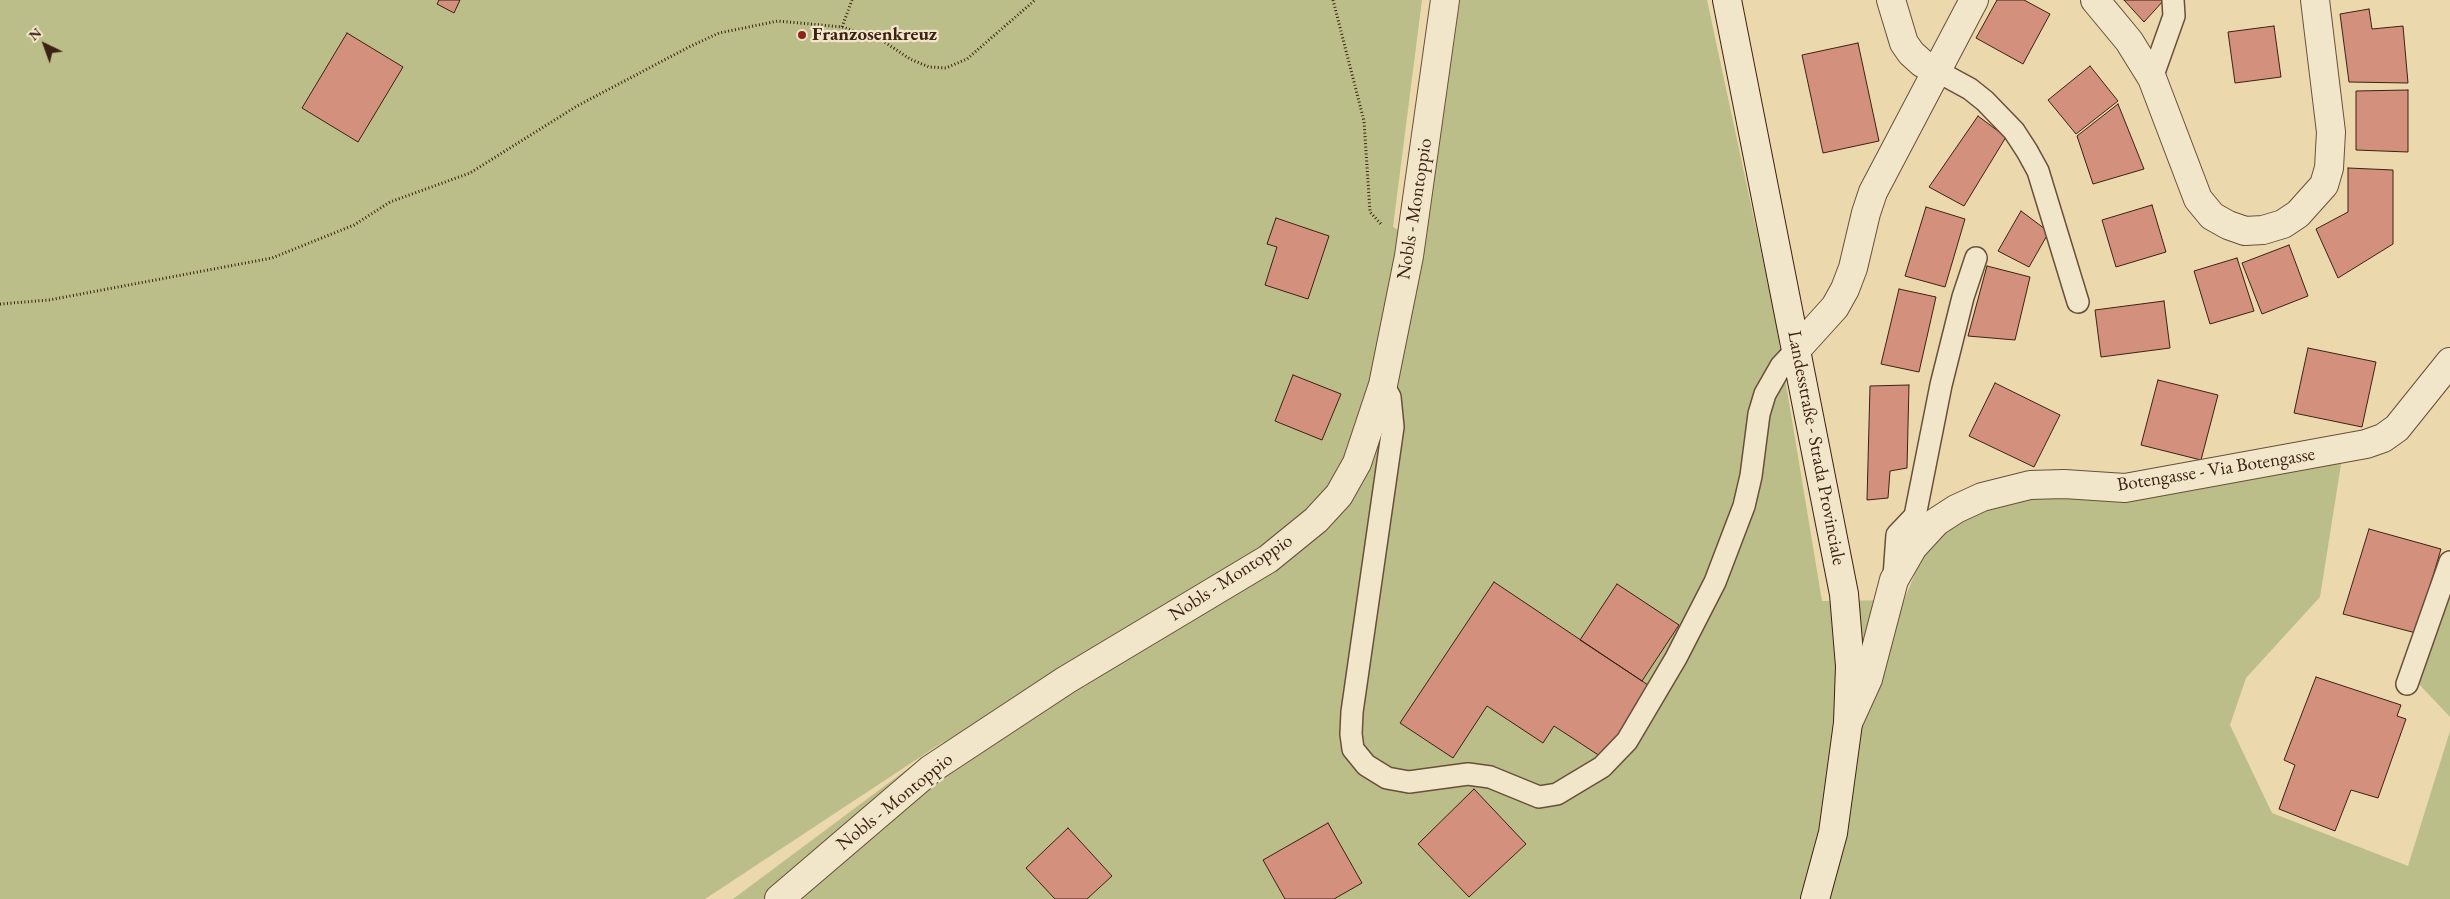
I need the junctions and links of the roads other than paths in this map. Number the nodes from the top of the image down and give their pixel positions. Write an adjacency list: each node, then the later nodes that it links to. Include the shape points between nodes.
1 (1445, 0): 14 (street, Nobls - Montoppio, via 1409,256)
2 (1727, 0): 12 (street, Landesstraße - Strada Provinciale)
3 (1891, 0): 8 (street, via 1904,43 1922,63)
4 (1974, 0): 8 (street)
5 (2095, 0): 9 (street, via 2129,41)
6 (2173, 0): 9 (lane, via 2174,16)
7 (2315, 0): 9 (street, via 2331,132 2329,168 2314,199 2282,224 2245,231 2212,216 2198,199)
8 (1937, 71): 11 (lane, via 1985,101 2014,131 2027,151 2038,171); 12 (street, via 1873,192 1845,289 1835,307)
9 (2152, 78)
10 (1976, 258): 16 (lane, via 1945,367 1915,516 1897,535)
11 (2078, 302)
12 (1797, 349): 14 (lane, via 1781,366 1765,394 1744,506 1715,582 1676,658 1627,741 1602,767 1556,794 1539,797 1490,777 1468,774 1409,782 1387,778 1366,765 1353,749 1352,712 1392,427 1390,397); 18 (street, Landesstraße - Strada Provinciale, via 1844,594 1850,666)
13 (2450, 362): 16 (street, Botengasse - Via Botengasse, via 2408,416 2383,438 2366,444 2125,488 2047,483 1982,497 1936,522 1913,548)
14 (1384, 385): 19 (street, Nobls - Montoppio, via 1357,464 1339,496 1292,541 1268,560 1066,680 931,769)
15 (2450, 562): 17 (lane)
16 (1894, 580): 18 (street, Botengasse - Via Botengasse, via 1868,678)
17 (2406, 684)
18 (1848, 723): 20 (street, Landesstraße - Strada Provinciale, via 1833,833)
19 (779, 899)
20 (1815, 899)

